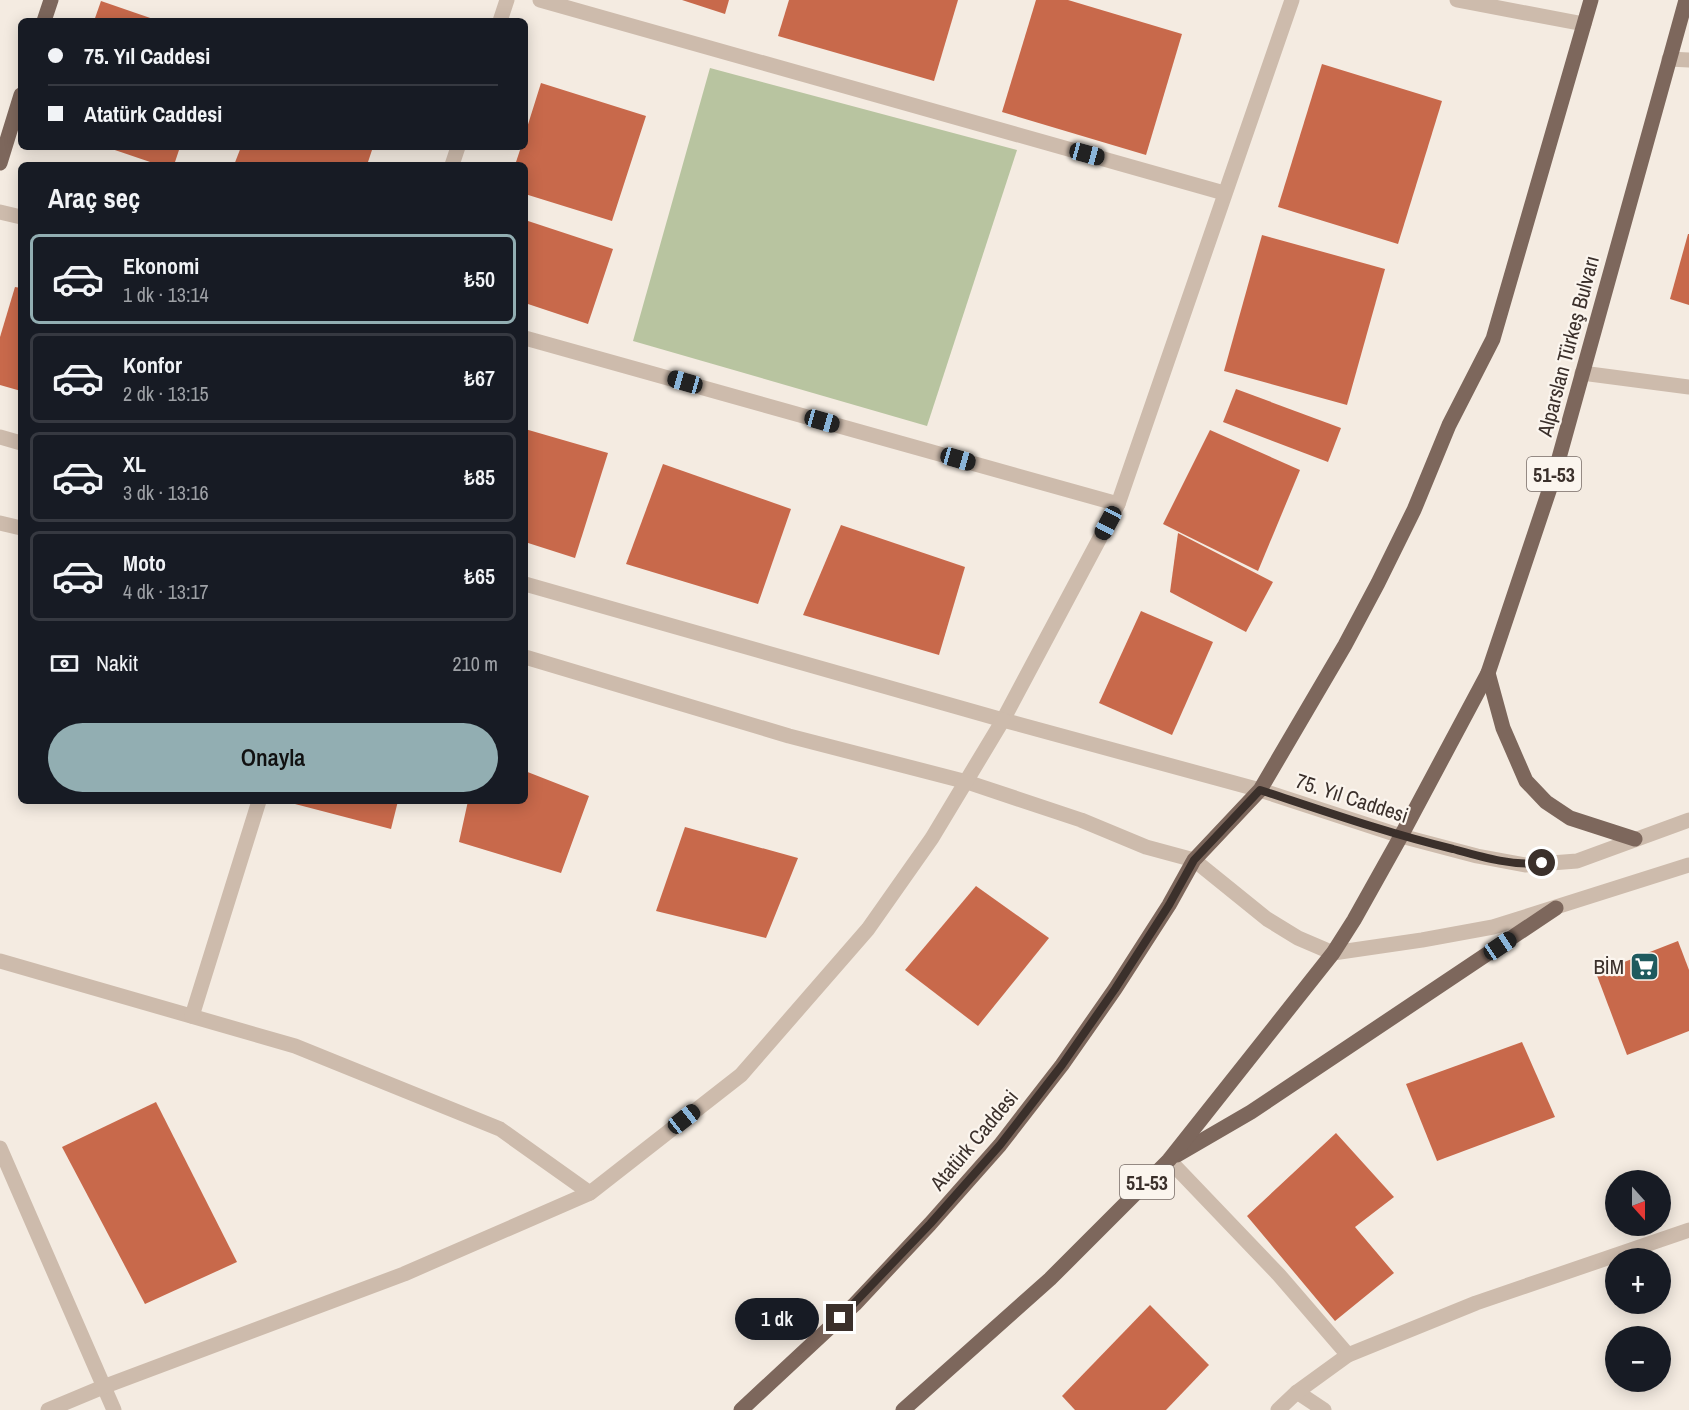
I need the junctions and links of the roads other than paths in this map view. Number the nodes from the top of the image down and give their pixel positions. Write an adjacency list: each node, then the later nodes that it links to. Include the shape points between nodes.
1 (51, 0): 8 (main road)
2 (507, 0): 9 (street)
3 (540, 0): 15 (street)
4 (1292, 0): 15 (street)
5 (1457, 0): 10 (street)
6 (1591, 0): 10 (main road)
7 (1686, 0): 11 (main road, Alparslan Türkeş Bulvarı / 51-53)
8 (45, 18)
9 (501, 18)
10 (1584, 24): 31 (main road, via 1493,339 1449,425 1378,583)
11 (1669, 59): 12 (street); 19 (main road, Alparslan Türkeş Bulvarı / 51-53)
12 (1689, 60)
13 (18, 105): 14 (main road)
14 (0, 163)
15 (1224, 193): 23 (street)
16 (0, 212): 17 (street)
17 (18, 215)
18 (528, 339): 23 (street)
19 (1582, 373): 20 (street); 28 (main road, Alparslan Türkeş Bulvarı / 51-53, via 1554,476)
20 (1689, 387)
21 (0, 437): 22 (street)
22 (18, 442)
23 (1118, 504): 29 (street)
24 (0, 523): 25 (street)
25 (18, 527)
26 (528, 585): 29 (street, 75. Yıl Caddesi)
27 (528, 658): 30 (street, via 789,736)
28 (1488, 673): 34 (main road, Alparslan Türkeş Bulvarı / 51-53); 35 (main road, via 1503,728 1526,781 1546,802 1570,818)
29 (1003, 720): 30 (street); 31 (street, 75. Yıl Caddesi)
30 (967, 782): 36 (street, via 1081,820 1146,847); 44 (street, via 868,929 741,1075)
31 (1260, 790): 34 (street, 75. Yıl Caddesi); 36 (main road)
32 (258, 804): 41 (street)
33 (1689, 820): 35 (street, 75. Yıl Caddesi)
34 (1401, 836): 35 (street, 75. Yıl Caddesi, via 1525,865 1577,861); 39 (main road, Alparslan Türkeş Bulvarı / 51-53)
35 (1635, 839)
36 (1194, 860): 39 (street, via 1267,919 1298,938); 51 (main road, Atatürk Caddesi, via 1115,989 1000,1145 855,1304)
37 (1689, 866): 38 (street)
38 (1556, 908): 39 (street, via 1493,927); 43 (main road, via 1261,1106)
39 (1333, 952): 43 (main road, 51-53)
40 (0, 961): 41 (street)
41 (192, 1016): 44 (street, via 295,1046 500,1129)
42 (0, 1148): 47 (street)
43 (1169, 1160): 46 (street, via 1279,1275); 52 (main road, 51-53, via 1050,1279)
44 (590, 1193): 47 (street, via 404,1274)
45 (1689, 1230): 46 (street, via 1476,1303)
46 (1348, 1355): 48 (street)
47 (103, 1387): 49 (street); 50 (street)
48 (1297, 1392): 53 (street); 54 (street)
49 (48, 1410)
50 (114, 1410)
51 (741, 1410)
52 (903, 1410)
53 (1278, 1410)
54 (1324, 1410)

